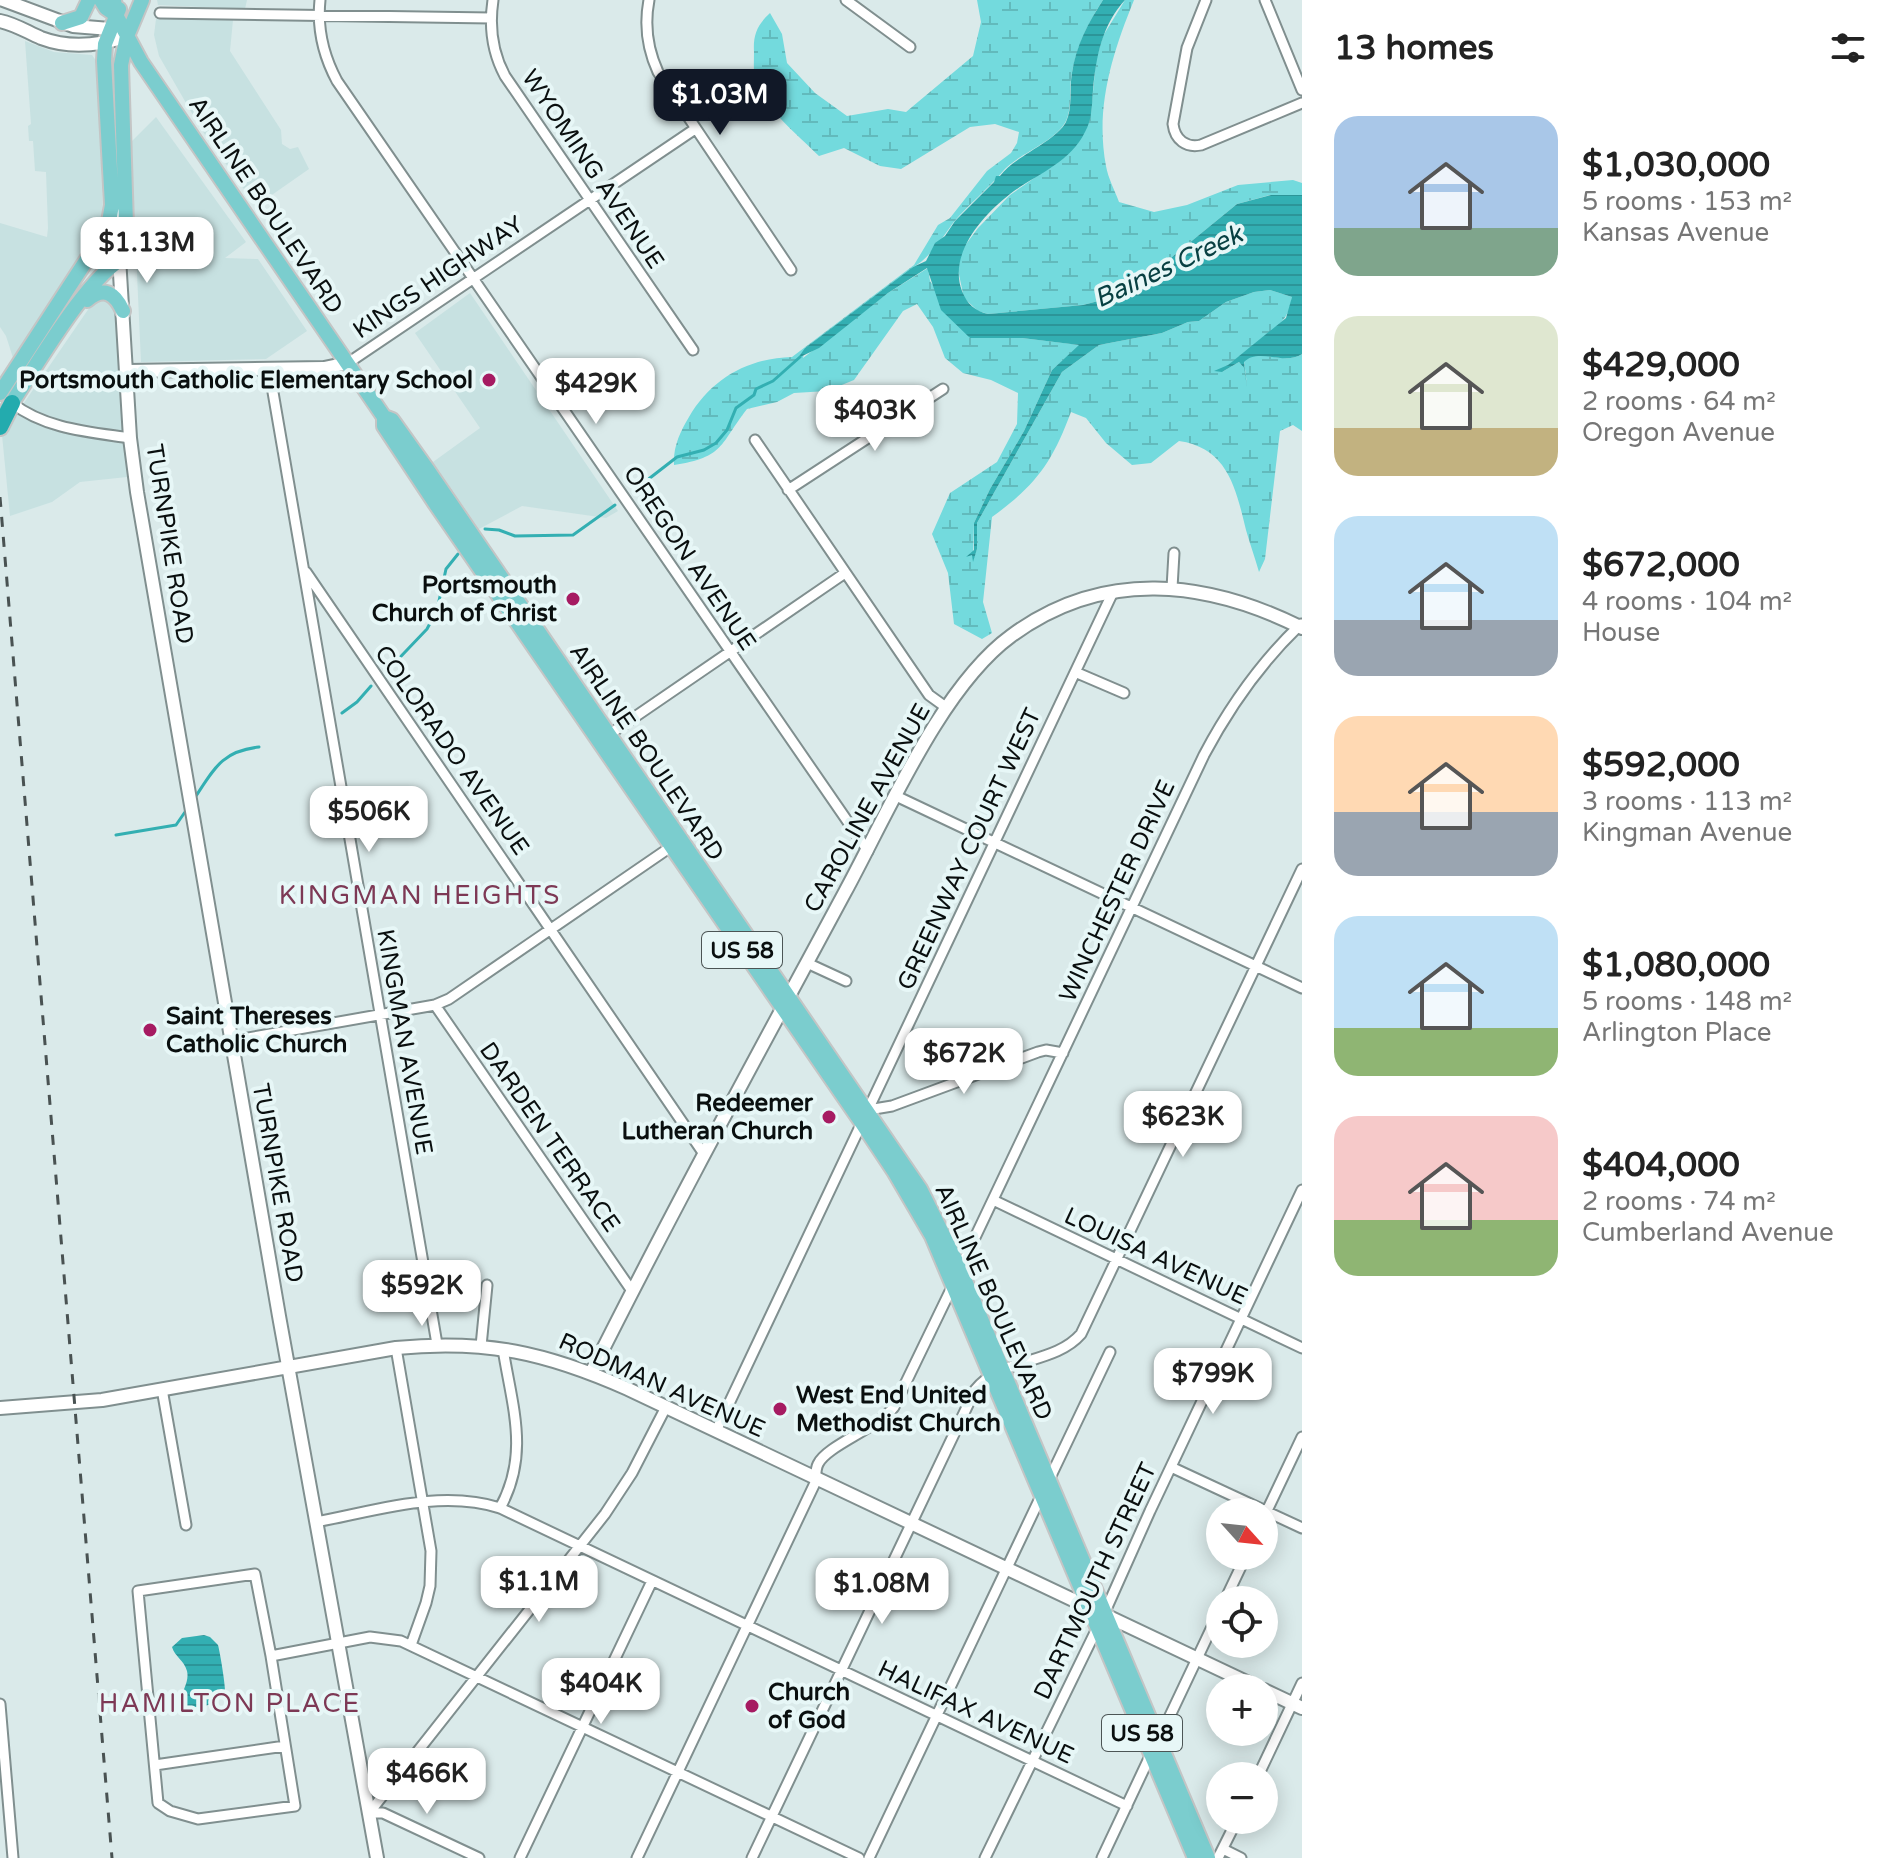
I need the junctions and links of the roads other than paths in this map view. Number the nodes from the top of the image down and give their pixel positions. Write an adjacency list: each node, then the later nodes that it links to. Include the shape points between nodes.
1 (89, 0): 17 (main road, via 81,17)
2 (101, 0): 14 (main road, AIRLINE BOULEVARD / US 58)
3 (123, 0): 14 (main road)
4 (142, 0): 18 (main road)
5 (320, 0): 13 (street, OREGON AVENUE)
6 (493, 0): 15 (street, WYOMING AVENUE)
7 (649, 0): 23 (street, via 646,30 652,58)
8 (846, 0): 20 (street)
9 (1206, 0): 22 (street, via 1187,48 1173,124 1176,136 1188,145 1201,145)
10 (1265, 0): 21 (street)
11 (6, 1): 16 (street); 17 (street)
12 (160, 13): 13 (street)
13 (318, 14): 15 (street); 29 (street, OREGON AVENUE, via 321,42 337,81)
14 (113, 15): 17 (street); 18 (main road, AIRLINE BOULEVARD / US 58); 19 (main road)
15 (491, 18): 24 (street, WYOMING AVENUE, via 495,53 505,76)
16 (2, 21): 19 (street, via 56,42)
17 (62, 23)
18 (127, 36): 19 (street); 27 (main road, via 120,78); 34 (main road, AIRLINE BOULEVARD / US 58)
19 (105, 44): 25 (main road)
20 (910, 47)
21 (1302, 90)
22 (1302, 103)
23 (695, 129): 24 (street, KINGS HIGHWAY); 28 (street)
24 (589, 200): 29 (street, KINGS HIGHWAY); 33 (street, WYOMING AVENUE)
25 (112, 205): 26 (main road, via 108,227); 27 (street)
26 (92, 255): 32 (main road, via 99,262); 38 (main road)
27 (123, 259): 30 (main road); 31 (street, TURNPIKE ROAD); 36 (street, TURNPIKE ROAD, via 132,345)
28 (791, 270)
29 (474, 278): 34 (street, KINGS HIGHWAY); 50 (street, OREGON AVENUE)
30 (74, 311): 31 (main road, via 105,292 114,295); 32 (main road)
31 (123, 311): 36 (street, TURNPIKE ROAD)
32 (62, 325): 38 (main road)
33 (693, 350)
34 (348, 363): 35 (street, KINGS HIGHWAY); 54 (main road, AIRLINE BOULEVARD / US 58, via 384,417 392,420)
35 (269, 369): 36 (street, KINGS HIGHWAY); 45 (street, KINGMAN AVENUE)
36 (128, 371): 41 (street, TURNPIKE ROAD)
37 (943, 389): 43 (street)
38 (6, 398): 39 (main road); 40 (highway); 41 (street, via 37,419)
39 (0, 420)
40 (0, 427)
41 (130, 438): 69 (street, TURNPIKE ROAD)
42 (755, 440): 43 (street)
43 (788, 490): 46 (street)
44 (1174, 553): 47 (street)
45 (302, 567): 61 (street, COLORADO AVENUE); 68 (street, KINGMAN AVENUE)
46 (845, 573): 50 (street); 53 (street, via 929,695)
47 (1172, 588): 48 (street, CAROLINE AVENUE); 49 (street, CAROLINE AVENUE, via 1244,602)
48 (1113, 592): 51 (street, GREENWAY COURT WEST); 53 (street, CAROLINE AVENUE, via 1063,606 1011,636 982,661)
49 (1301, 626): 60 (street, WINCHESTER DRIVE, via 1257,672 1217,730)
50 (730, 652): 54 (street); 58 (street, OREGON AVENUE)
51 (1075, 672): 52 (street); 57 (street, GREENWAY COURT WEST)
52 (1124, 693)
53 (947, 708): 55 (street, CAROLINE AVENUE)
54 (604, 738): 56 (main road, AIRLINE BOULEVARD / US 58)
55 (896, 796): 57 (street); 58 (street, CAROLINE AVENUE)
56 (676, 843): 61 (street); 66 (main road, AIRLINE BOULEVARD / US 58)
57 (994, 843): 60 (street); 71 (street, GREENWAY COURT WEST)
58 (868, 851): 62 (street, CAROLINE AVENUE)
59 (1302, 869): 63 (street)
60 (1131, 907): 63 (street); 70 (street, WINCHESTER DRIVE)
61 (551, 930): 67 (street); 72 (street, COLORADO AVENUE)
62 (807, 963): 64 (street); 66 (street, CAROLINE AVENUE)
63 (1256, 966): 65 (street); 75 (street)
64 (846, 981)
65 (1302, 988)
66 (786, 1002): 71 (main road, AIRLINE BOULEVARD / US 58); 72 (street, CAROLINE AVENUE)
67 (435, 1005): 68 (street); 81 (street, DARDEN TERRACE)
68 (379, 1015): 69 (street); 78 (street, KINGMAN AVENUE)
69 (231, 1041): 89 (street, TURNPIKE ROAD)
70 (1063, 1053): 71 (street, via 1038,1052); 74 (street, WINCHESTER DRIVE)
71 (865, 1117): 76 (main road, AIRLINE BOULEVARD / US 58, via 920,1189); 79 (main road, AIRLINE BOULEVARD / US 58); 95 (street, GREENWAY COURT WEST)
72 (704, 1154): 81 (street, CAROLINE AVENUE)
73 (1302, 1190): 82 (street, DARTMOUTH STREET)
74 (993, 1200): 75 (street, LOUISA AVENUE); 76 (street, WINCHESTER DRIVE)
75 (1117, 1260): 82 (street, LOUISA AVENUE); 91 (street, via 1074,1342)
76 (960, 1269): 79 (street, WINCHESTER DRIVE); 91 (main road, AIRLINE BOULEVARD / US 58)
77 (465, 1275): 78 (street)
78 (427, 1282): 83 (street, KINGMAN AVENUE)
79 (953, 1284): 91 (main road, AIRLINE BOULEVARD / US 58); 98 (street, WINCHESTER DRIVE, via 894,1407 881,1421 824,1455)
80 (487, 1285): 84 (street)
81 (632, 1291): 90 (street, CAROLINE AVENUE)
82 (1241, 1319): 86 (street, LOUISA AVENUE); 97 (street, DARTMOUTH STREET)
83 (437, 1344): 84 (street, RODMAN AVENUE); 85 (street, RODMAN AVENUE)
84 (481, 1346): 87 (street, RODMAN AVENUE)
85 (396, 1348): 89 (street, RODMAN AVENUE); 103 (street)
86 (1302, 1348)
87 (503, 1349): 90 (street, RODMAN AVENUE); 104 (street, via 518,1452 514,1478)
88 (1110, 1352): 99 (street)
89 (288, 1366): 92 (street, RODMAN AVENUE); 106 (street, TURNPIKE ROAD)
90 (591, 1373): 93 (street, RODMAN AVENUE)
91 (997, 1373): 99 (main road, AIRLINE BOULEVARD / US 58); 100 (main road, AIRLINE BOULEVARD / US 58); 107 (street, via 975,1390)
92 (162, 1389): 94 (street, RODMAN AVENUE); 108 (street)
93 (666, 1407): 95 (street, RODMAN AVENUE); 110 (street, via 632,1473)
94 (0, 1408)
95 (716, 1431): 98 (street, RODMAN AVENUE)
96 (1302, 1437): 102 (street)
97 (1171, 1467): 101 (street); 114 (street, DARTMOUTH STREET)
98 (816, 1478): 107 (street, RODMAN AVENUE); 115 (street, WINCHESTER DRIVE)
99 (1049, 1480): 100 (street); 114 (main road, AIRLINE BOULEVARD / US 58)
100 (1042, 1495): 111 (street); 113 (main road, AIRLINE BOULEVARD / US 58)
101 (1232, 1498)
102 (1273, 1498)
103 (423, 1503): 104 (street, HALIFAX AVENUE, via 467,1500); 106 (street, HALIFAX AVENUE); 118 (street, via 430,1586)
104 (500, 1508): 110 (street, HALIFAX AVENUE)
105 (1278, 1520): 109 (street)
106 (316, 1522): 117 (street, TURNPIKE ROAD)
107 (912, 1524): 111 (street, RODMAN AVENUE); 121 (street)
108 (186, 1525)
109 (1302, 1528)
110 (579, 1546): 112 (street, HALIFAX AVENUE); 123 (street)
111 (1007, 1569): 113 (street, RODMAN AVENUE); 128 (street)
112 (652, 1581): 115 (street, HALIFAX AVENUE); 129 (street)
113 (1089, 1607): 114 (main road, AIRLINE BOULEVARD / US 58)
114 (1101, 1621): 120 (street); 130 (main road, AIRLINE BOULEVARD / US 58); 132 (main road, AIRLINE BOULEVARD / US 58); 133 (street, DARTMOUTH STREET)
115 (747, 1625): 121 (street, HALIFAX AVENUE); 136 (street, WINCHESTER DRIVE)
116 (1206, 1640): 120 (street)
117 (338, 1643): 118 (street, via 380,1637); 119 (street); 138 (street, TURNPIKE ROAD)
118 (411, 1645): 123 (street)
119 (271, 1656): 131 (street); 135 (street, via 255,1574 138,1591)
120 (1197, 1659): 122 (street); 130 (street)
121 (842, 1670): 128 (street, HALIFAX AVENUE); 139 (street)
122 (1230, 1674)
123 (477, 1677): 129 (street); 138 (street)
124 (1302, 1683): 127 (street)
125 (1278, 1697): 127 (street)
126 (0, 1704): 142 (street)
127 (1297, 1706): 134 (street)
128 (937, 1715): 133 (street, HALIFAX AVENUE); 149 (street)
129 (582, 1726): 136 (street); 145 (street)
130 (1158, 1740): 132 (street); 153 (main road, AIRLINE BOULEVARD / US 58)
131 (285, 1746): 135 (street); 135 (street, via 295,1806 198,1819 170,1811 158,1803)
132 (1151, 1754): 137 (street); 152 (main road, AIRLINE BOULEVARD / US 58)
133 (1032, 1760): 137 (street, HALIFAX AVENUE); 150 (street, DARTMOUTH STREET)
134 (1266, 1762)
135 (155, 1765)
136 (678, 1772): 139 (street); 146 (street, WINCHESTER DRIVE)
137 (1127, 1806): 151 (street)
138 (369, 1813): 143 (street, TURNPIKE ROAD); 144 (street, via 383,1813)
139 (772, 1817): 147 (street); 148 (street)
140 (1230, 1834): 141 (street)
141 (1221, 1854): 154 (street)
142 (13, 1858)
143 (377, 1858)
144 (479, 1858)
145 (520, 1858)
146 (637, 1858)
147 (752, 1858)
148 (859, 1858)
149 (869, 1858)
150 (985, 1858)
151 (1102, 1858)
152 (1195, 1858)
153 (1208, 1858)
154 (1241, 1858)

